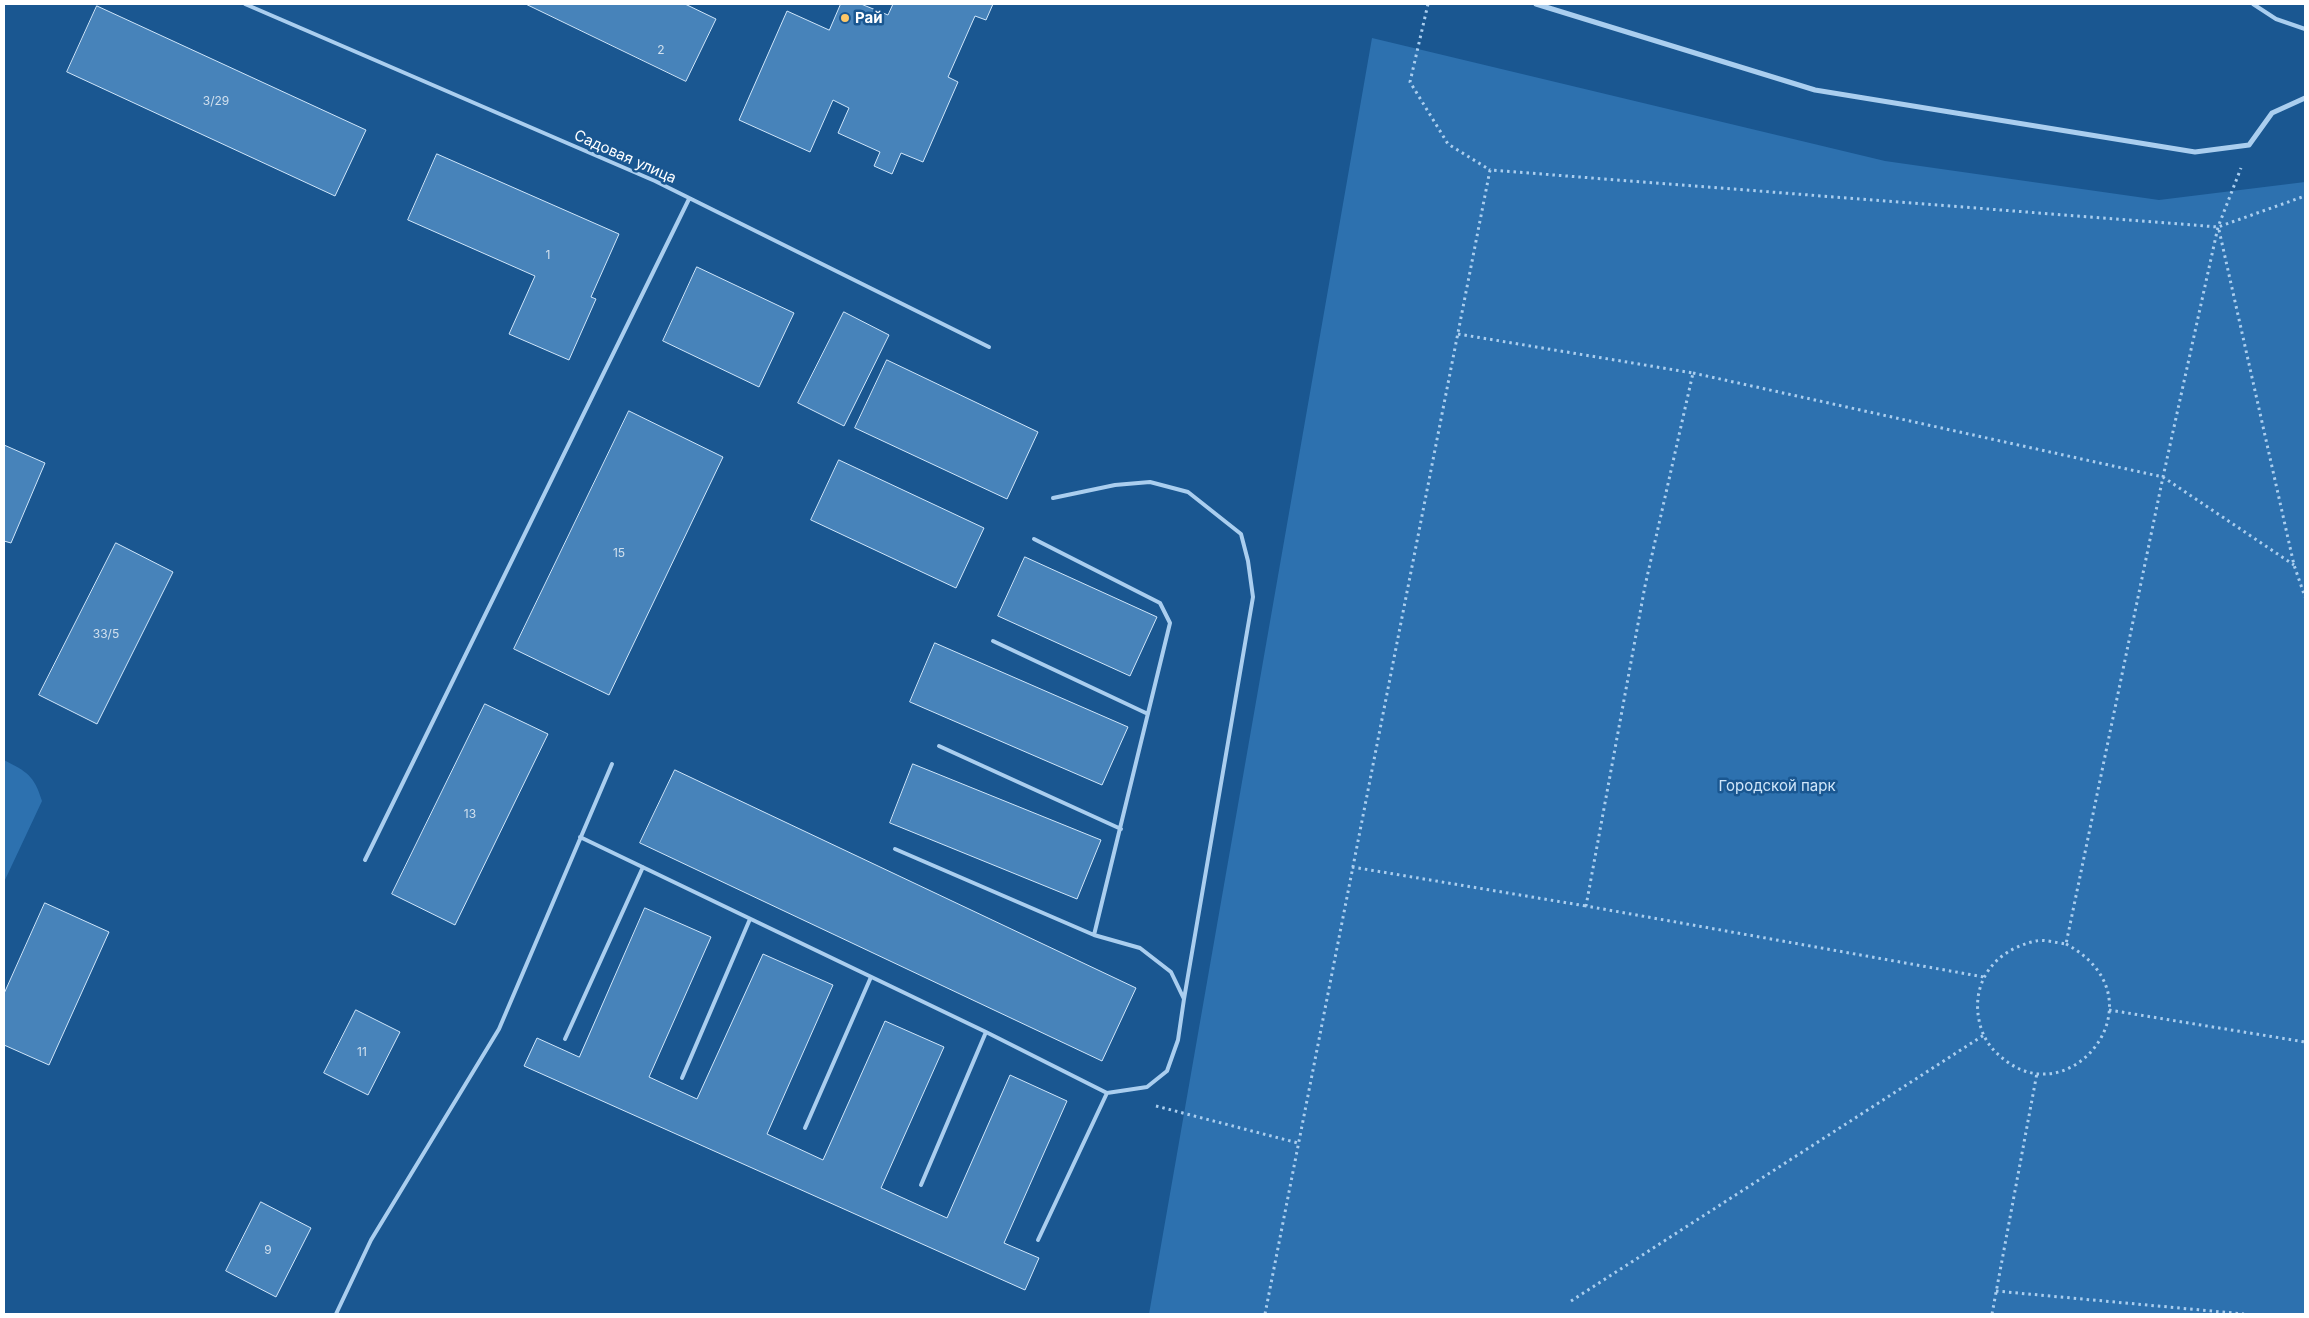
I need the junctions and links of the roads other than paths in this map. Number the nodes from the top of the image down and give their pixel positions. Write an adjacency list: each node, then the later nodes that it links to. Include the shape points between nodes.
1 (245, 4): 6 (lane, Садовая улица, via 625,168)
2 (1536, 4): 5 (street, via 1815,90 2195,152 2249,145 2272,113)
3 (2253, 4): 4 (lane, via 2276,19)
4 (2305, 29)
5 (2305, 98)
6 (689, 199): 7 (lane, Садовая улица); 17 (lane)
7 (989, 347)
8 (1053, 498): 22 (lane, via 1115,485 1150,482 1188,492 1241,534 1253,597)
9 (1034, 539): 11 (lane, via 1160,604 1170,623)
10 (993, 641): 11 (lane)
11 (1148, 714): 14 (lane)
12 (939, 746): 14 (lane)
13 (612, 764): 15 (lane)
14 (1121, 828): 20 (lane)
15 (580, 838): 18 (lane); 30 (lane, via 499,1029 371,1240)
16 (895, 849): 20 (lane)
17 (365, 860)
18 (643, 867): 19 (lane); 24 (lane)
19 (750, 919): 21 (lane); 25 (lane)
20 (1094, 935): 22 (lane, via 1140,948 1171,972)
21 (871, 977): 23 (lane); 27 (lane)
22 (1184, 999): 26 (lane, via 1178,1040 1167,1071 1147,1087)
23 (986, 1032): 26 (lane); 28 (lane)
24 (565, 1040)
25 (682, 1078)
26 (1107, 1093): 29 (lane)
27 (804, 1128)
28 (921, 1185)
29 (1038, 1240)
30 (336, 1314)

